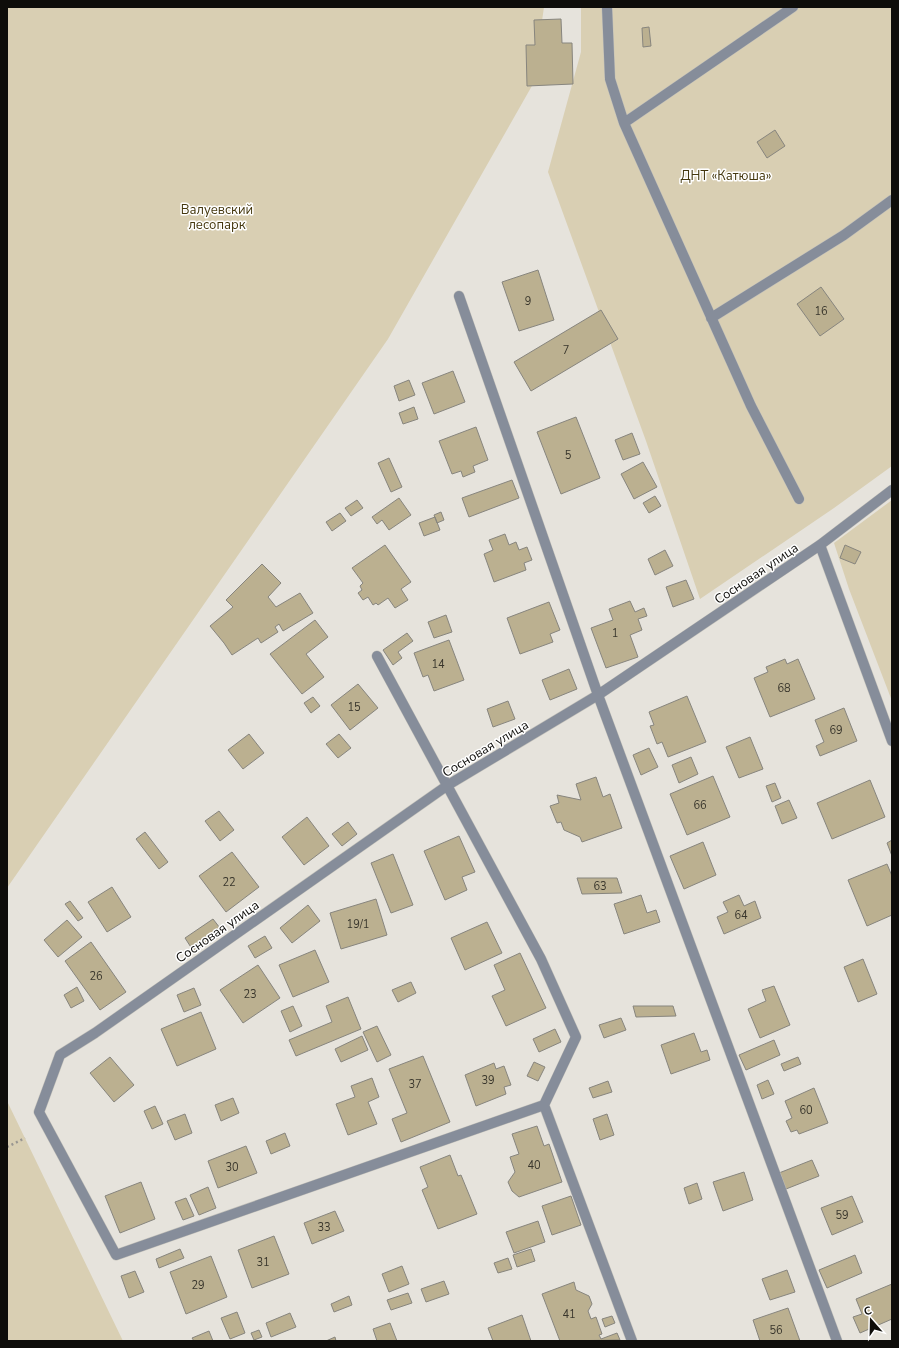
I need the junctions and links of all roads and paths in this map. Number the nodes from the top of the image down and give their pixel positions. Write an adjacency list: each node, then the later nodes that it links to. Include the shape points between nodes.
1 (606, 7): 3 (street, via 610,79)
2 (793, 7): 3 (street)
3 (624, 123): 6 (street)
4 (892, 200): 6 (street, via 844,235)
5 (459, 296): 11 (street)
6 (711, 318): 8 (street)
7 (892, 490): 9 (street, Сосновая улица)
8 (799, 499)
9 (820, 545): 11 (street, Сосновая улица); 12 (street)
10 (377, 656): 13 (street)
11 (598, 695): 13 (street, Сосновая улица); 18 (street)
12 (892, 741)
13 (448, 785): 14 (street, via 541,959 576,1037); 14 (street, Сосновая улица, via 60,1055 39,1112 116,1255)
14 (544, 1105): 17 (street)
15 (25, 1138): 16 (path)
16 (7, 1147)
17 (632, 1341)
18 (837, 1341)

